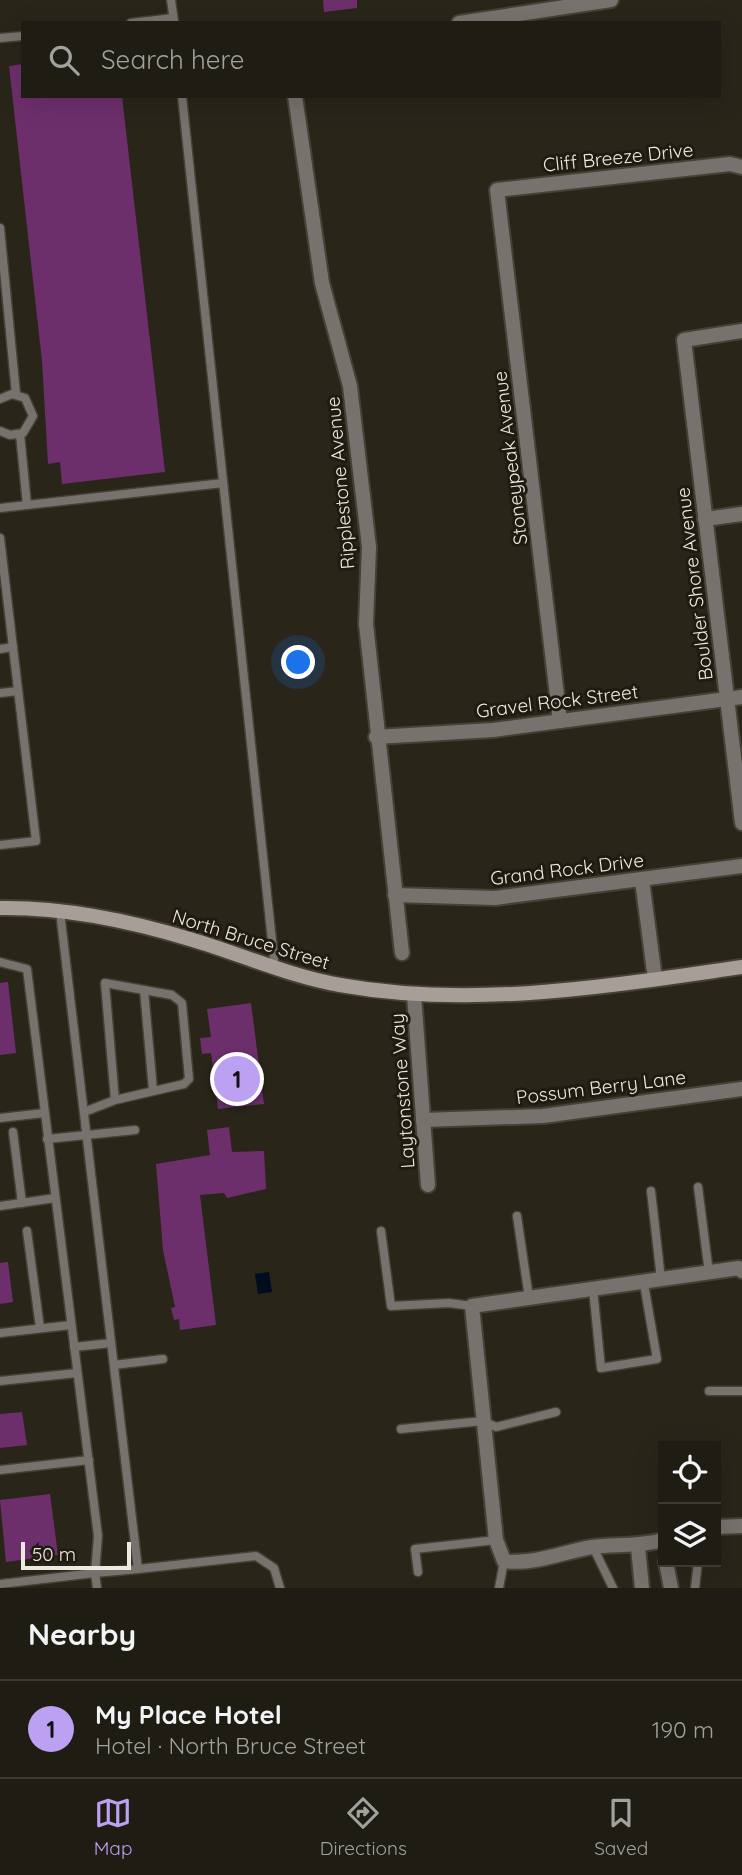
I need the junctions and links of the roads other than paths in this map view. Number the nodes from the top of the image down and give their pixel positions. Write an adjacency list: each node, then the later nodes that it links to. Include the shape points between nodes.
1 (171, 0): 3 (lane)
2 (611, 0): 4 (street)
3 (174, 20)
4 (472, 21)
5 (21, 36): 6 (lane)
6 (0, 38)
7 (182, 98): 17 (lane)
8 (295, 98): 30 (street, Ripplestone Avenue, via 322,282 350,386 369,547 366,624)
9 (742, 167): 10 (street, Cliff Breeze Drive, via 730,164)
10 (497, 190): 29 (street, Stoneypeak Avenue)
11 (0, 228): 13 (lane)
12 (742, 331): 21 (street, Boulder Shore Avenue, via 684,340)
13 (16, 394): 14 (lane); 16 (lane, via 32,409 32,423)
14 (0, 399)
15 (0, 431): 16 (lane)
16 (20, 434): 18 (lane)
17 (223, 483): 18 (lane); 41 (lane)
18 (27, 505): 19 (lane)
19 (0, 508)
20 (742, 514): 21 (street)
21 (705, 519): 28 (street, Boulder Shore Avenue)
22 (0, 538): 23 (lane)
23 (0, 545): 24 (lane)
24 (13, 647): 25 (lane); 26 (lane)
25 (0, 649)
26 (18, 691): 27 (lane); 32 (lane, via 36,841)
27 (0, 693)
28 (734, 698): 29 (street, Gravel Rock Street); 31 (street, Boulder Shore Avenue)
29 (561, 721): 30 (street, Gravel Rock Street)
30 (376, 737): 35 (street, Ripplestone Avenue)
31 (742, 823)
32 (0, 845)
33 (742, 866): 34 (street, Grand Rock Drive)
34 (642, 880): 35 (street, Grand Rock Drive, via 495,898); 42 (street)
35 (395, 895): 38 (street, Ripplestone Avenue)
36 (0, 908): 37 (street, North Bruce Street)
37 (60, 912): 41 (street, North Bruce Street, via 100,916 181,937); 48 (lane)
38 (402, 953)
39 (0, 962): 49 (lane, via 27,969)
40 (742, 967): 42 (street, North Bruce Street)
41 (275, 970): 44 (street, North Bruce Street)
42 (655, 979): 44 (street, North Bruce Street, via 485,997)
43 (144, 990): 46 (lane); 46 (lane, via 172,995 181,1003 189,1079); 47 (lane, via 105,983)
44 (414, 995): 51 (street, Laytonstone Way)
45 (742, 1089): 51 (street, Possum Berry Lane, via 543,1116)
46 (153, 1090): 47 (lane)
47 (115, 1100): 48 (lane)
48 (84, 1112): 54 (lane)
49 (44, 1113): 50 (lane); 55 (lane)
50 (0, 1118)
51 (423, 1120): 56 (street, Laytonstone Way)
52 (135, 1130): 54 (lane)
53 (13, 1132): 60 (lane)
54 (87, 1135): 55 (lane); 75 (lane)
55 (47, 1139): 59 (lane)
56 (428, 1185)
57 (698, 1187): 66 (lane)
58 (651, 1191): 67 (lane)
59 (55, 1198): 60 (lane); 72 (lane)
60 (22, 1203): 61 (lane)
61 (0, 1206)
62 (517, 1216): 70 (lane)
63 (27, 1231): 73 (lane)
64 (381, 1231): 71 (lane, via 391,1306)
65 (742, 1270): 66 (street)
66 (709, 1273): 67 (street)
67 (661, 1279): 68 (street)
68 (644, 1284): 69 (street); 69 (lane, via 657,1359 601,1368)
69 (593, 1289): 70 (street)
70 (529, 1298): 71 (street)
71 (472, 1306): 84 (street)
72 (71, 1325): 73 (lane); 76 (lane)
73 (40, 1328): 74 (lane)
74 (0, 1333)
75 (111, 1343): 76 (lane); 78 (lane)
76 (74, 1347): 79 (lane)
77 (163, 1359): 78 (lane)
78 (114, 1365): 97 (lane)
79 (77, 1373): 80 (lane); 86 (lane)
80 (0, 1381)
81 (709, 1391): 82 (lane)
82 (742, 1391)
83 (556, 1412): 84 (lane, via 496,1427)
84 (483, 1421): 85 (lane); 90 (street)
85 (401, 1429)
86 (89, 1460): 87 (lane); 99 (lane, via 98,1536)
87 (0, 1470)
88 (742, 1526): 89 (street)
89 (721, 1527)
90 (496, 1541): 94 (street); 98 (lane, via 415,1549)
91 (658, 1544): 93 (street)
92 (593, 1547): 93 (street); 94 (street, via 523,1564); 104 (lane)
93 (638, 1547): 105 (street)
94 (504, 1561): 103 (lane)
95 (667, 1567): 106 (street)
96 (697, 1567): 107 (lane)
97 (138, 1569): 99 (lane); 102 (lane, via 256,1556 274,1568)
98 (418, 1572)
99 (95, 1573): 100 (lane); 101 (lane)
100 (0, 1584)
101 (97, 1588)
102 (280, 1588)
103 (499, 1588)
104 (613, 1588)
105 (642, 1588)
106 (671, 1588)
107 (695, 1588)

